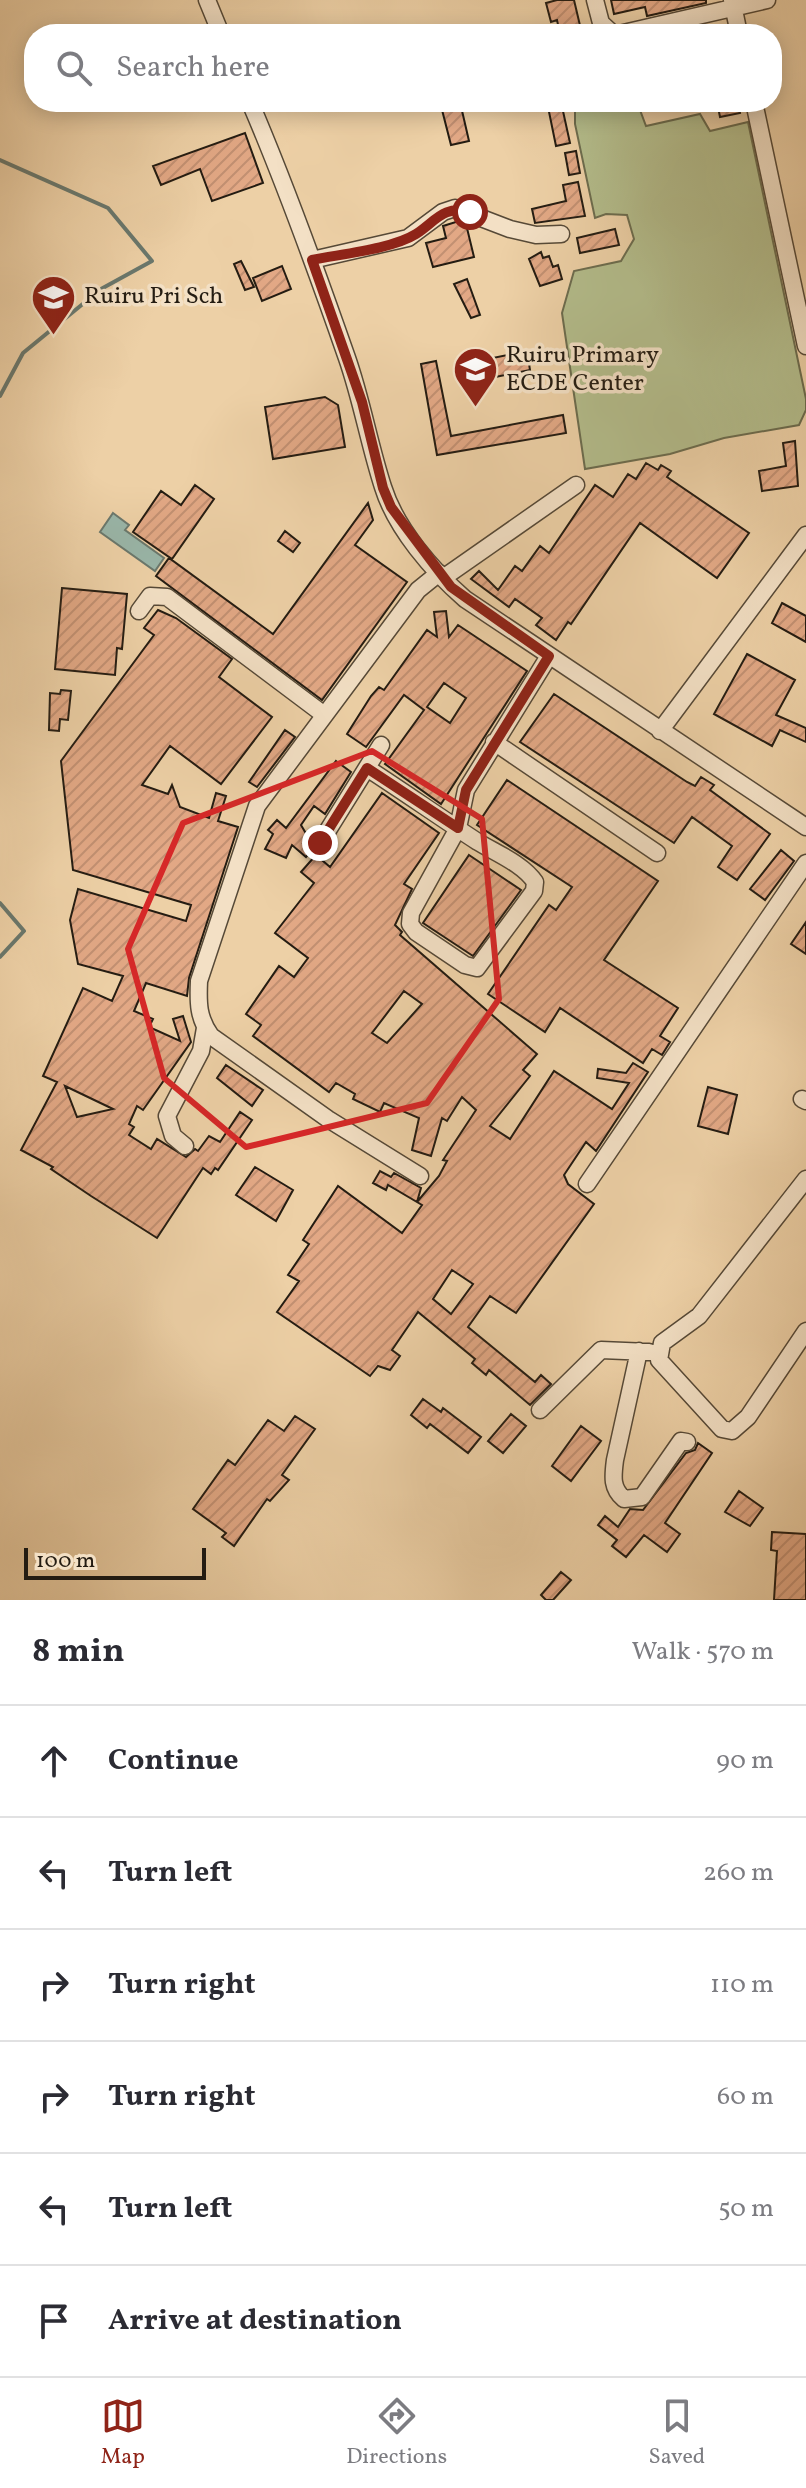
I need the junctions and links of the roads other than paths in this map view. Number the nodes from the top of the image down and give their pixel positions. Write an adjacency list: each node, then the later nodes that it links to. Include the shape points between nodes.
1 (207, 0): 5 (street)
2 (595, 0): 6 (street)
3 (767, 0): 4 (street)
4 (733, 4): 7 (street); 8 (street)
5 (217, 24)
6 (602, 24)
7 (657, 24)
8 (737, 24)
9 (254, 112): 12 (street)
10 (756, 112): 13 (street)
11 (561, 234): 12 (street, via 510,229 455,208 408,238)
12 (312, 260): 17 (street, via 362,402 383,488 405,530)
13 (802, 306): 14 (street)
14 (806, 346)
15 (576, 485): 17 (street)
16 (806, 535): 21 (street)
17 (441, 576): 19 (street, via 465,599); 20 (street, via 418,590)
18 (139, 611): 20 (street, via 150,596 167,597)
19 (549, 656): 21 (street); 22 (street)
20 (323, 714): 30 (street, via 257,806 199,981)
21 (660, 731): 25 (street)
22 (494, 742): 26 (street, via 466,790); 28 (street)
23 (381, 745): 24 (street)
24 (367, 768): 26 (street); 27 (street)
25 (806, 827)
26 (458, 828): 26 (street, via 535,882 534,891 477,968 465,965 410,924 411,913)
27 (320, 843)
28 (657, 853)
29 (806, 863): 34 (street)
30 (205, 1028): 31 (street, via 201,1051 167,1116 173,1136); 32 (street, via 289,1093)
31 (185, 1146)
32 (420, 1176)
33 (806, 1179): 37 (street, via 699,1316 662,1343)
34 (587, 1184)
35 (806, 1331): 37 (street, via 748,1417 732,1431 722,1429 664,1366)
36 (639, 1351): 37 (street); 38 (street, via 601,1350); 39 (street, via 614,1469 620,1496 642,1497 681,1441)
37 (659, 1353)
38 (540, 1410)
39 (687, 1442)

